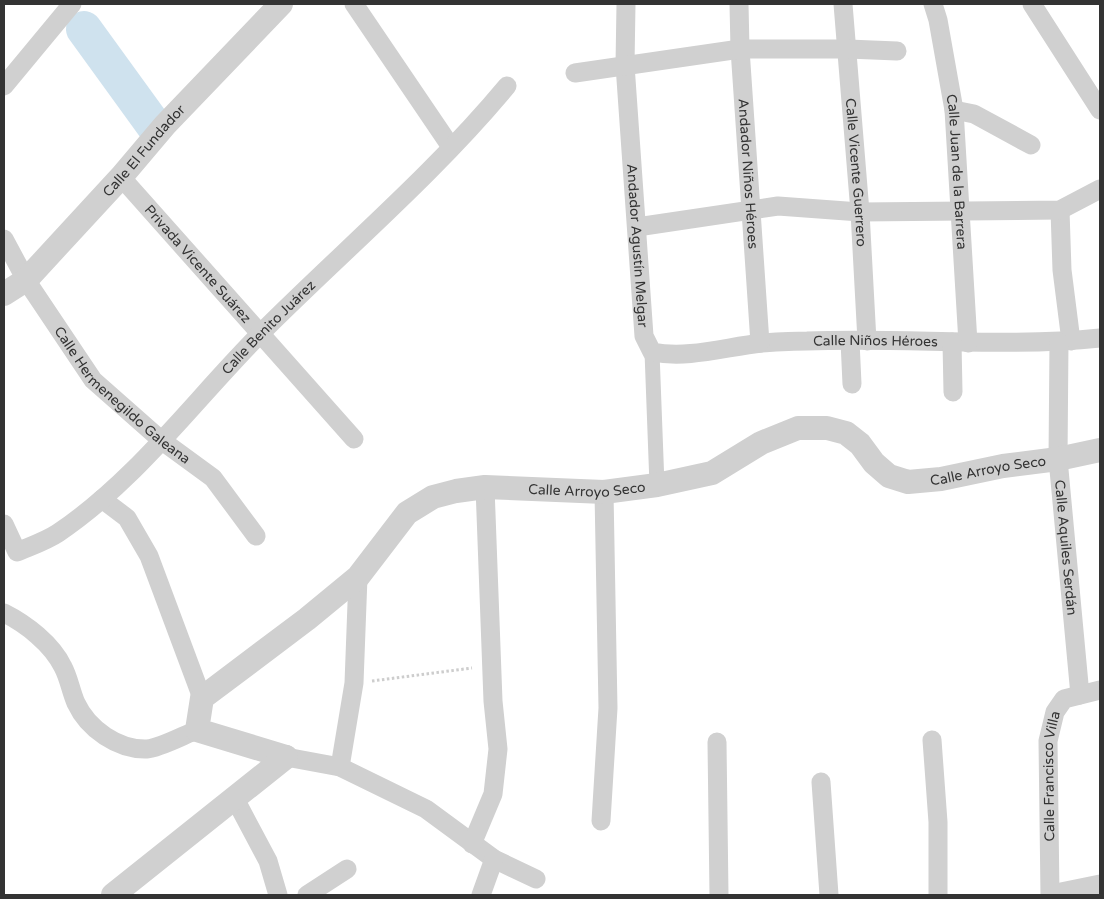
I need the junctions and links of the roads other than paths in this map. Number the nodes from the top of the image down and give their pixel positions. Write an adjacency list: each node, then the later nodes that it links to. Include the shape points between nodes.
1 (72, 4): 14 (street)
2 (281, 4): 20 (street, Calle El Fundador, via 165,125)
3 (354, 4): 19 (street)
4 (626, 4): 12 (street, Andador Agustín Melgar)
5 (739, 4): 9 (street, Andador Niños Héroes)
6 (844, 4): 10 (street, Calle Vicente Guerrero)
7 (933, 4): 16 (street, Calle Juan de la Barrera)
8 (1032, 4): 17 (street)
9 (740, 49): 10 (street); 12 (street); 22 (street, Andador Niños Héroes)
10 (848, 49): 11 (street); 24 (street, Calle Vicente Guerrero)
11 (896, 51)
12 (625, 65): 13 (street); 26 (street, Andador Agustín Melgar)
13 (576, 73)
14 (4, 86)
15 (507, 86): 19 (street, Calle Benito Juárez)
16 (954, 110): 18 (street, via 974,114); 25 (street, Calle Juan de la Barrera)
17 (1100, 110)
18 (1031, 145)
19 (451, 147): 30 (street, Calle Benito Juárez, via 389,212)
20 (122, 177): 28 (street, Calle El Fundador); 30 (street, Privada Vicente Suárez)
21 (1100, 189): 23 (street)
22 (751, 208): 24 (street, via 778,206); 26 (street); 35 (street, Andador Niños Héroes)
23 (1060, 210): 25 (street); 34 (street, Calle Aquiles Serdán)
24 (860, 212): 25 (street); 32 (street, Calle Vicente Guerrero)
25 (958, 212): 33 (street, Calle Juan de la Barrera)
26 (637, 227): 36 (street, Andador Agustín Melgar, via 644,336)
27 (4, 239): 28 (street, Calle Hermenegildo Galeana)
28 (26, 280): 29 (street, Calle El Fundador); 40 (street, Calle Hermenegildo Galeana, via 93,380)
29 (4, 294)
30 (262, 333): 39 (street, Privada Vicente Suárez); 40 (street, Calle Benito Juárez)
31 (1100, 338): 34 (street, Calle Niños Héroes)
32 (858, 341): 33 (street, Calle Niños Héroes); 35 (street, Calle Niños Héroes); 37 (street, Calle Vicente Guerrero)
33 (960, 342): 34 (street, Calle Niños Héroes); 38 (street, Calle Juan de la Barrera)
34 (1065, 342): 42 (street, Calle Aquiles Serdán)
35 (760, 343): 36 (street, Calle Niños Héroes, via 671,355)
36 (652, 352): 43 (street, Andador Agustín Melgar)
37 (852, 384)
38 (953, 392)
39 (354, 439)
40 (161, 440): 46 (street, Calle Benito Juárez); 48 (street, Calle Hermenegildo Galeana, via 213,478)
41 (1100, 450): 42 (street, Calle Arroyo Seco)
42 (1058, 459): 43 (street, Calle Arroyo Seco, via 908,482 889,476 846,433 827,428 798,428 761,443 712,473); 52 (street, Calle Aquiles Serdán)
43 (656, 486): 45 (street, Calle Arroyo Seco)
44 (485, 487): 45 (street, Calle Arroyo Seco); 49 (street, Calle Arroyo Seco, via 433,497 407,513); 62 (street, via 493,701 498,749 493,794)
45 (604, 492): 61 (street, via 608,708)
46 (102, 500): 47 (street, Calle Benito Juárez, via 57,534 18,552); 53 (street, via 127,518 149,556)
47 (4, 524)
48 (256, 536)
49 (358, 577): 53 (street, Calle Arroyo Seco, via 307,620); 58 (street, via 354,683)
50 (4, 614): 54 (street, via 23,623 62,666 77,705 95,728 116,743 147,749)
51 (1100, 690): 52 (street, Calle Francisco Villa)
52 (1080, 695): 67 (street, Calle Francisco Villa, via 1064,699 1055,712 1048,741)
53 (202, 698): 54 (street)
54 (197, 730): 57 (street)
55 (932, 740): 74 (street, via 938,822)
56 (718, 742): 72 (street)
57 (286, 757): 58 (street); 60 (street)
58 (340, 766): 62 (street, via 426,810)
59 (821, 782): 73 (street)
60 (234, 797): 68 (street); 69 (street, via 268,861)
61 (601, 821)
62 (472, 844): 63 (street)
63 (494, 860): 65 (street); 71 (street)
64 (347, 869): 70 (street)
65 (536, 878)
66 (1100, 884): 67 (street)
67 (1050, 894)
68 (113, 895)
69 (278, 895)
70 (307, 895)
71 (481, 895)
72 (719, 895)
73 (829, 895)
74 (938, 895)

